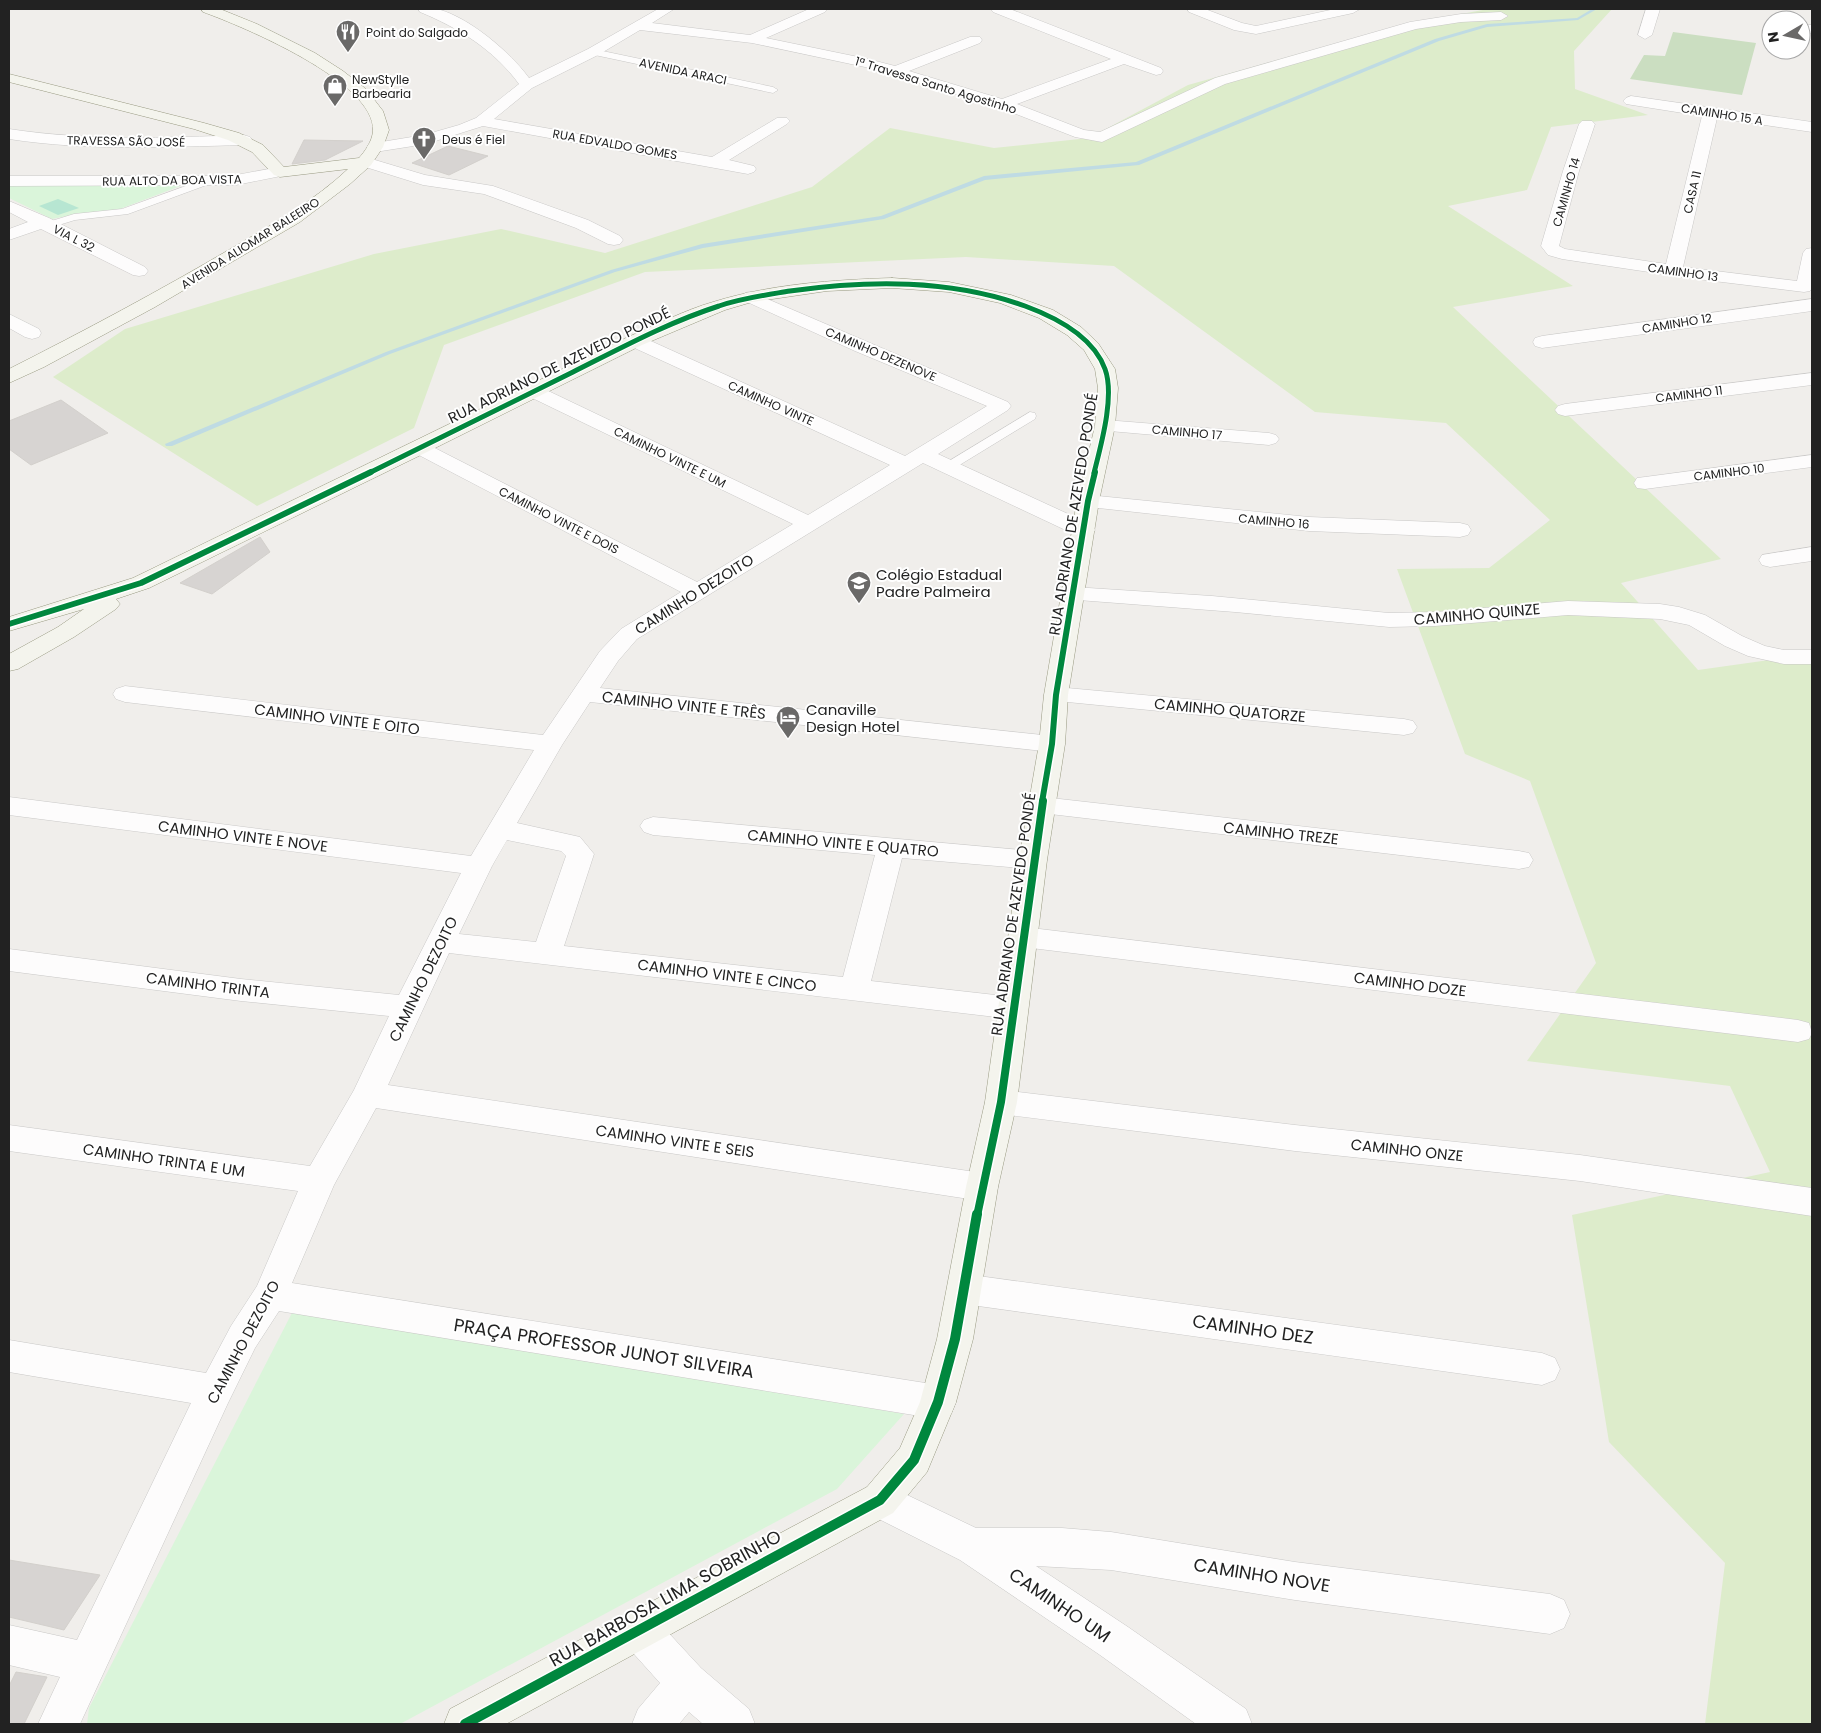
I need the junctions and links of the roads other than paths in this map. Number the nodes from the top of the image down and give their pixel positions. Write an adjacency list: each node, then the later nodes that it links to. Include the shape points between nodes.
1 (208, 9): 31 (street, AVENIDA ALIOMAR BALEEIRO, via 285,43 354,84 380,122)
2 (425, 9): 20 (street, via 444,16 475,35 505,58)
3 (667, 9): 11 (street)
4 (820, 9): 13 (street)
5 (998, 9): 16 (street)
6 (1194, 9): 9 (street, via 1245,29 1265,29)
7 (1353, 9): 9 (street)
8 (1653, 9): 12 (street)
9 (1326, 11)
10 (1501, 16): 23 (street, 1ª Travessa Santo Agostinho, via 1415,25 1220,80 1109,135 1081,134)
11 (639, 26): 13 (street, 1ª Travessa Santo Agostinho); 15 (street)
12 (1645, 35)
13 (752, 39): 17 (street, 1ª Travessa Santo Agostinho)
14 (975, 40): 17 (street)
15 (593, 52): 20 (street); 21 (lane, AVENIDA ARACI)
16 (1126, 58): 18 (street); 23 (street)
17 (896, 71): 23 (street, 1ª Travessa Santo Agostinho)
18 (1156, 71)
19 (9, 78): 30 (street)
20 (527, 85): 25 (street)
21 (773, 90)
22 (1631, 101): 24 (street, CAMINHO 15 A)
23 (1003, 104)
24 (1710, 113): 28 (street, CAMINHO 15 A); 44 (street, CASA 11)
25 (481, 121): 31 (street, via 426,139); 33 (street, RUA EDVALDO GOMES)
26 (782, 121): 33 (street)
27 (1588, 124): 42 (street, CAMINHO 14, via 1570,170 1550,246)
28 (1812, 127)
29 (9, 134): 30 (street, TRAVESSA SÃO JOSÉ, via 101,143)
30 (244, 140): 35 (street, via 264,153)
31 (375, 147): 32 (street, AVENIDA ALIOMAR BALEEIRO)
32 (365, 162): 35 (street, RUA ALTO DA BOA VISTA); 41 (street, via 423,180 488,190 574,221); 53 (street, AVENIDA ALIOMAR BALEEIRO, via 292,220 177,288)
33 (715, 162): 34 (street, RUA EDVALDO GOMES)
34 (748, 170)
35 (280, 172): 37 (street, RUA ALTO DA BOA VISTA)
36 (9, 181): 37 (street, RUA ALTO DA BOA VISTA)
37 (208, 181): 39 (lane, via 124,212 74,217)
38 (9, 206): 39 (street, VIA L 32)
39 (46, 224): 40 (street); 45 (street, VIA L 32)
40 (9, 235)
41 (614, 240)
42 (1562, 254): 44 (street, CAMINHO 13)
43 (1812, 254): 46 (street)
44 (1673, 270): 46 (street, CAMINHO 13)
45 (139, 271)
46 (1809, 292)
47 (751, 296): 51 (street, RUA ADRIANO DE AZEVEDO PONDÉ, via 718,306); 57 (street, CAMINHO DEZENOVE, via 804,322 1001,405); 59 (street, RUA ADRIANO DE AZEVEDO PONDÉ, via 811,287 892,283 949,287 1005,299 1046,314 1074,331 1091,347 1105,369 1108,388)
48 (1812, 305): 52 (street, CAMINHO 12)
49 (9, 320): 50 (street)
50 (32, 333)
51 (635, 341): 55 (street, RUA ADRIANO DE AZEVEDO PONDÉ); 62 (street, CAMINHO VINTE)
52 (1542, 342)
53 (9, 377)
54 (1812, 379): 56 (street, CAMINHO 11)
55 (533, 390): 61 (street, RUA ADRIANO DE AZEVEDO PONDÉ); 67 (street, CAMINHO VINTE E UM)
56 (1565, 410)
57 (993, 412): 62 (street, CAMINHO DEZOITO)
58 (1030, 416): 64 (lane)
59 (1105, 426): 60 (street, CAMINHO 17); 66 (street, RUA ADRIANO DE AZEVEDO PONDÉ)
60 (1269, 439)
61 (420, 448): 72 (street, RUA ADRIANO DE AZEVEDO PONDÉ); 73 (street, CAMINHO VINTE E DOIS)
62 (915, 460): 64 (street, CAMINHO VINTE); 67 (street, CAMINHO DEZOITO)
63 (1812, 461): 65 (street, CAMINHO 10)
64 (948, 466): 68 (street, CAMINHO VINTE)
65 (1645, 483)
66 (1088, 501): 68 (street, RUA ADRIANO DE AZEVEDO PONDÉ); 69 (street, CAMINHO 16, via 1309,524)
67 (808, 523): 73 (street, CAMINHO DEZOITO)
68 (1084, 530): 74 (street, RUA ADRIANO DE AZEVEDO PONDÉ)
69 (1460, 530)
70 (1812, 554): 71 (street)
71 (1770, 560)
72 (141, 583): 75 (street, RUA ADRIANO DE AZEVEDO PONDÉ); 77 (street, RUA ADRIANO DE AZEVEDO PONDÉ, via 66,632)
73 (698, 592): 79 (street, CAMINHO DEZOITO, via 629,634 609,656)
74 (1074, 594): 76 (street, CAMINHO QUINZE, via 1406,620 1534,609 1619,609 1695,619 1759,653); 80 (street, RUA ADRIANO DE AZEVEDO PONDÉ)
75 (12, 622)
76 (1812, 657)
77 (9, 664)
78 (125, 694): 82 (street, CAMINHO VINTE E OITO)
79 (585, 694): 82 (street, CAMINHO DEZOITO); 83 (street, CAMINHO VINTE E TRÊS)
80 (1056, 695): 81 (street, CAMINHO QUATORZE); 83 (street, RUA ADRIANO DE AZEVEDO PONDÉ)
81 (1404, 727)
82 (550, 744): 87 (street, CAMINHO DEZOITO)
83 (1052, 744): 85 (street, RUA ADRIANO DE AZEVEDO PONDÉ)
84 (9, 806): 91 (street, CAMINHO VINTE E NOVE)
85 (1042, 806): 89 (street, RUA ADRIANO DE AZEVEDO PONDÉ); 90 (street, CAMINHO TREZE)
86 (653, 826): 88 (street, CAMINHO VINTE E QUATRO)
87 (500, 830): 91 (street, CAMINHO DEZOITO); 94 (street, via 570,844 580,854)
88 (891, 847): 89 (street, CAMINHO VINTE E QUATRO); 96 (street)
89 (1033, 860): 92 (street, RUA ADRIANO DE AZEVEDO PONDÉ)
90 (1519, 860)
91 (478, 866): 93 (street, CAMINHO DEZOITO)
92 (1023, 937): 98 (street, RUA ADRIANO DE AZEVEDO PONDÉ); 99 (street, CAMINHO DOZE)
93 (441, 942): 94 (street, CAMINHO VINTE E CINCO); 97 (street, CAMINHO DEZOITO)
94 (547, 954): 96 (street, CAMINHO VINTE E CINCO)
95 (9, 960): 97 (street, CAMINHO TRINTA)
96 (854, 990): 98 (street, CAMINHO VINTE E CINCO)
97 (408, 1007): 100 (street, CAMINHO DEZOITO)
98 (1012, 1008): 101 (street, RUA ADRIANO DE AZEVEDO PONDÉ)
99 (1798, 1031)
100 (368, 1094): 103 (street, CAMINHO DEZOITO); 104 (street, CAMINHO VINTE E SEIS)
101 (1001, 1102): 104 (street, RUA ADRIANO DE AZEVEDO PONDÉ); 105 (street, CAMINHO ONZE, via 1294,1138 1580,1168)
102 (9, 1138): 103 (street, CAMINHO TRINTA E UM)
103 (320, 1182): 107 (street, CAMINHO DEZOITO)
104 (982, 1187): 106 (street, RUA ADRIANO DE AZEVEDO PONDÉ)
105 (1812, 1202)
106 (964, 1289): 109 (street, CAMINHO DEZ); 111 (street, RUA ADRIANO DE AZEVEDO PONDÉ)
107 (270, 1295): 110 (street, CAMINHO DEZOITO, via 243,1337); 111 (street, PRAÇA PROFESSOR JUNOT SILVEIRA)
108 (9, 1356): 110 (street)
109 (1542, 1368)
110 (215, 1391): 117 (street, CAMINHO DEZOITO)
111 (938, 1402): 112 (street, RUA ADRIANO DE AZEVEDO PONDÉ, via 914,1460)
112 (880, 1500): 113 (street, CAMINHO UM); 115 (street, RUA BARBOSA LIMA SOBRINHO)
113 (974, 1547): 114 (street, CAMINHO NOVE, via 1062,1547 1111,1551 1296,1581); 123 (street, CAMINHO UM)
114 (1550, 1614)
115 (639, 1630): 118 (street); 120 (street, RUA BARBOSA LIMA SOBRINHO)
116 (9, 1645): 117 (street)
117 (88, 1663): 119 (street, CAMINHO DEZOITO)
118 (687, 1682): 121 (street); 122 (street)
119 (59, 1724)
120 (465, 1724)
121 (653, 1724)
122 (734, 1724)
123 (1231, 1724)

